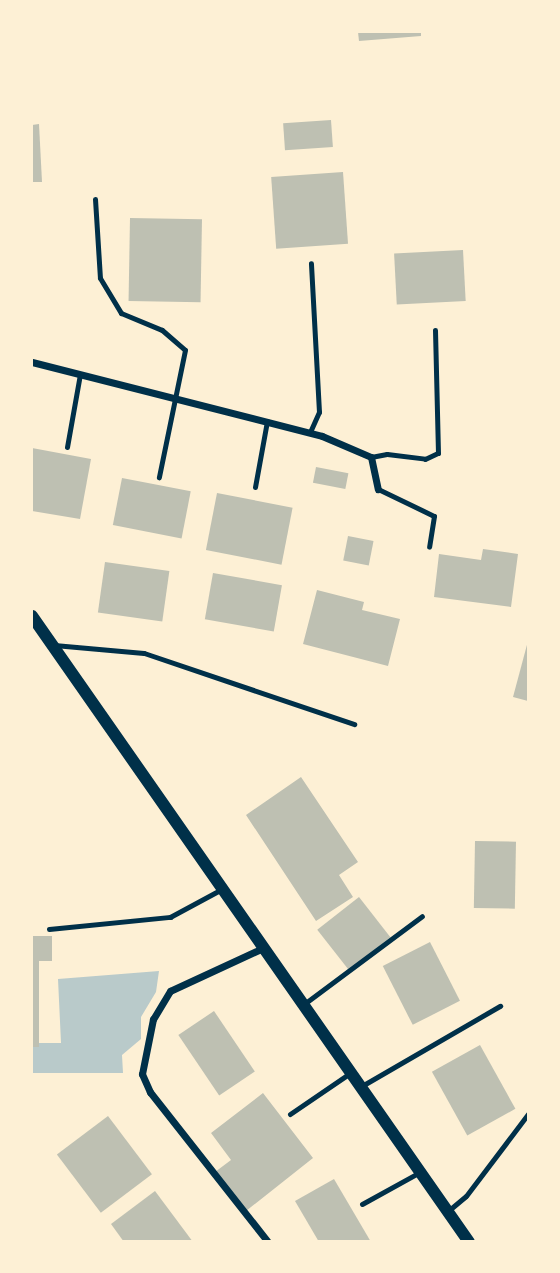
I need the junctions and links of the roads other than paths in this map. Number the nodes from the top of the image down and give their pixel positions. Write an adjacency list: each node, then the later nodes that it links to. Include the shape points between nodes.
1 (95, 199): 6 (lane, via 100,278 121,313 162,330 185,350)
2 (311, 263): 8 (lane, via 319,412)
3 (435, 330): 10 (lane, via 438,453 425,459 387,454)
4 (32, 362): 5 (street)
5 (80, 374): 6 (street); 9 (lane)
6 (172, 397): 7 (street); 11 (lane)
7 (267, 421): 8 (street); 12 (lane)
8 (310, 432): 10 (street)
9 (67, 447)
10 (371, 457): 13 (street)
11 (159, 477)
12 (255, 487)
13 (378, 489): 14 (lane, via 434,516)
14 (429, 547)
15 (32, 616): 16 (street)
16 (52, 645): 17 (lane, via 145,653); 18 (street)
17 (354, 724)
18 (222, 889): 20 (lane, via 170,917); 21 (street)
19 (422, 916): 22 (lane)
20 (48, 929)
21 (263, 948): 22 (street); 31 (street, via 170,991 153,1019 142,1074 150,1092)
22 (303, 1005): 24 (street)
23 (500, 1006): 25 (lane)
24 (351, 1073): 25 (street); 26 (lane)
25 (360, 1087): 28 (street)
26 (290, 1114)
27 (528, 1114): 30 (lane, via 467,1196)
28 (420, 1172): 29 (lane); 30 (street)
29 (362, 1204)
30 (448, 1212): 32 (street)
31 (268, 1241)
32 (469, 1241)

